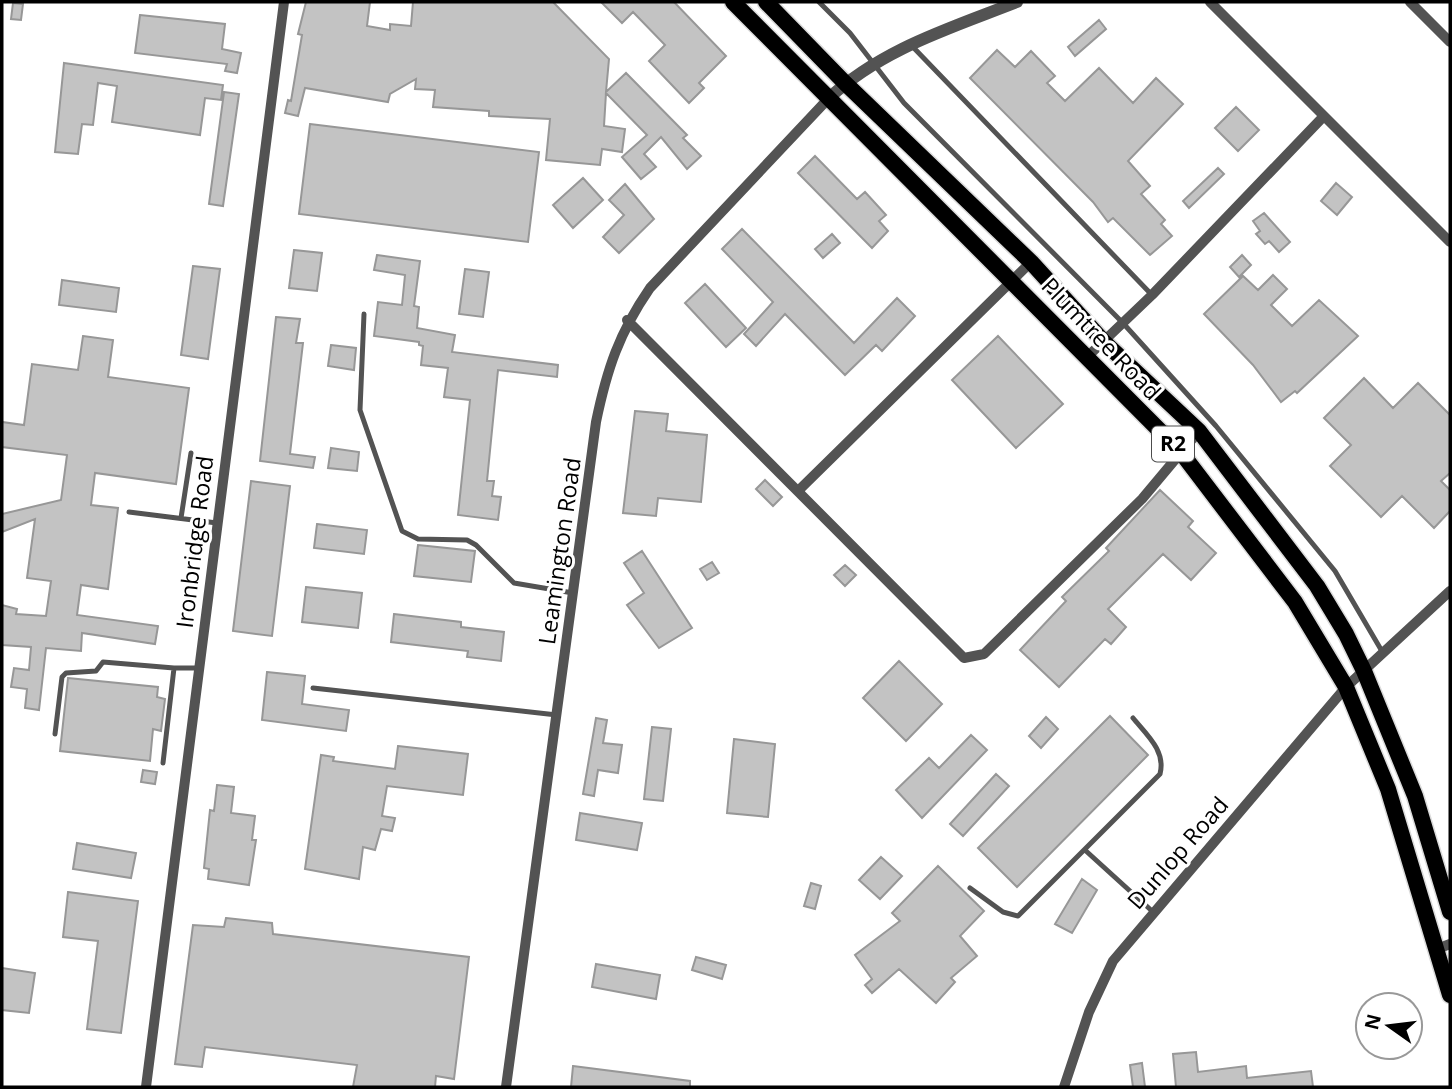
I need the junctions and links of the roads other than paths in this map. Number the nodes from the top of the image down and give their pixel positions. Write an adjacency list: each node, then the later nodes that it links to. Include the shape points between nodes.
1 (284, 2): 29 (street, Ironbridge Road)
2 (733, 2): 12 (highway, Plumtree Road / R2)
3 (766, 2): 11 (highway, Plumtree Road / R2)
4 (819, 2): 10 (lane)
5 (1017, 2): 9 (street)
6 (1210, 2): 13 (street)
7 (1409, 2): 8 (street)
8 (1450, 42)
9 (909, 44): 10 (street); 17 (lane)
10 (872, 64): 11 (street); 20 (lane, via 904,103)
11 (845, 83): 12 (street); 15 (highway, Plumtree Road / R2)
12 (828, 99): 16 (highway, Plumtree Road / R2); 19 (street, Leamington Road, via 650,288)
13 (1323, 117): 14 (street); 17 (street)
14 (1450, 242)
15 (1031, 262): 16 (street); 21 (highway, Plumtree Road / R2)
16 (1013, 281): 22 (highway, Plumtree Road / R2); 26 (street)
17 (1152, 295): 20 (street)
18 (363, 314): 31 (lane, via 360,410 402,531 418,539 467,540 514,583)
19 (628, 320): 26 (street); 31 (street, Leamington Road, via 612,356 596,422)
20 (1122, 322): 21 (street); 32 (lane, via 1216,426 1335,571)
21 (1103, 341): 22 (street); 23 (highway, Plumtree Road / R2)
22 (1086, 358): 24 (highway, Plumtree Road / R2)
23 (1199, 431): 24 (street); 35 (highway, Plumtree Road / R2, via 1317,586)
24 (1180, 451): 26 (street, via 1142,499 984,653 971,658 958,655); 36 (highway, Plumtree Road / R2, via 1295,602)
25 (191, 453): 28 (lane)
26 (799, 490)
27 (129, 512): 28 (lane)
28 (181, 518): 29 (lane)
29 (217, 523): 34 (street, Ironbridge Road)
30 (1450, 591): 32 (street, Dunlop Road)
31 (573, 593): 38 (street, Leamington Road)
32 (1383, 654): 35 (street, Dunlop Road)
33 (174, 668): 34 (lane); 40 (lane, via 103,662 96,671 66,673); 41 (lane)
34 (199, 668): 48 (street, Ironbridge Road)
35 (1364, 671): 36 (street, Dunlop Road); 45 (highway, Plumtree Road / R2, via 1415,796)
36 (1346, 687): 44 (street, Dunlop Road); 46 (highway, Plumtree Road / R2, via 1388,789)
37 (313, 688): 38 (lane)
38 (557, 715): 49 (street, Leamington Road)
39 (1133, 718): 42 (lane, via 1157,747 1163,764 1160,774)
40 (55, 734)
41 (163, 763)
42 (1086, 850): 43 (lane, via 1018,916 1003,912); 44 (lane)
43 (970, 888)
44 (1152, 912): 50 (street, Dunlop Road, via 1113,961 1089,1012)
45 (1450, 912)
46 (1443, 947): 47 (highway, Plumtree Road / R2)
47 (1450, 995)
48 (146, 1087)
49 (506, 1087)
50 (1064, 1087)

